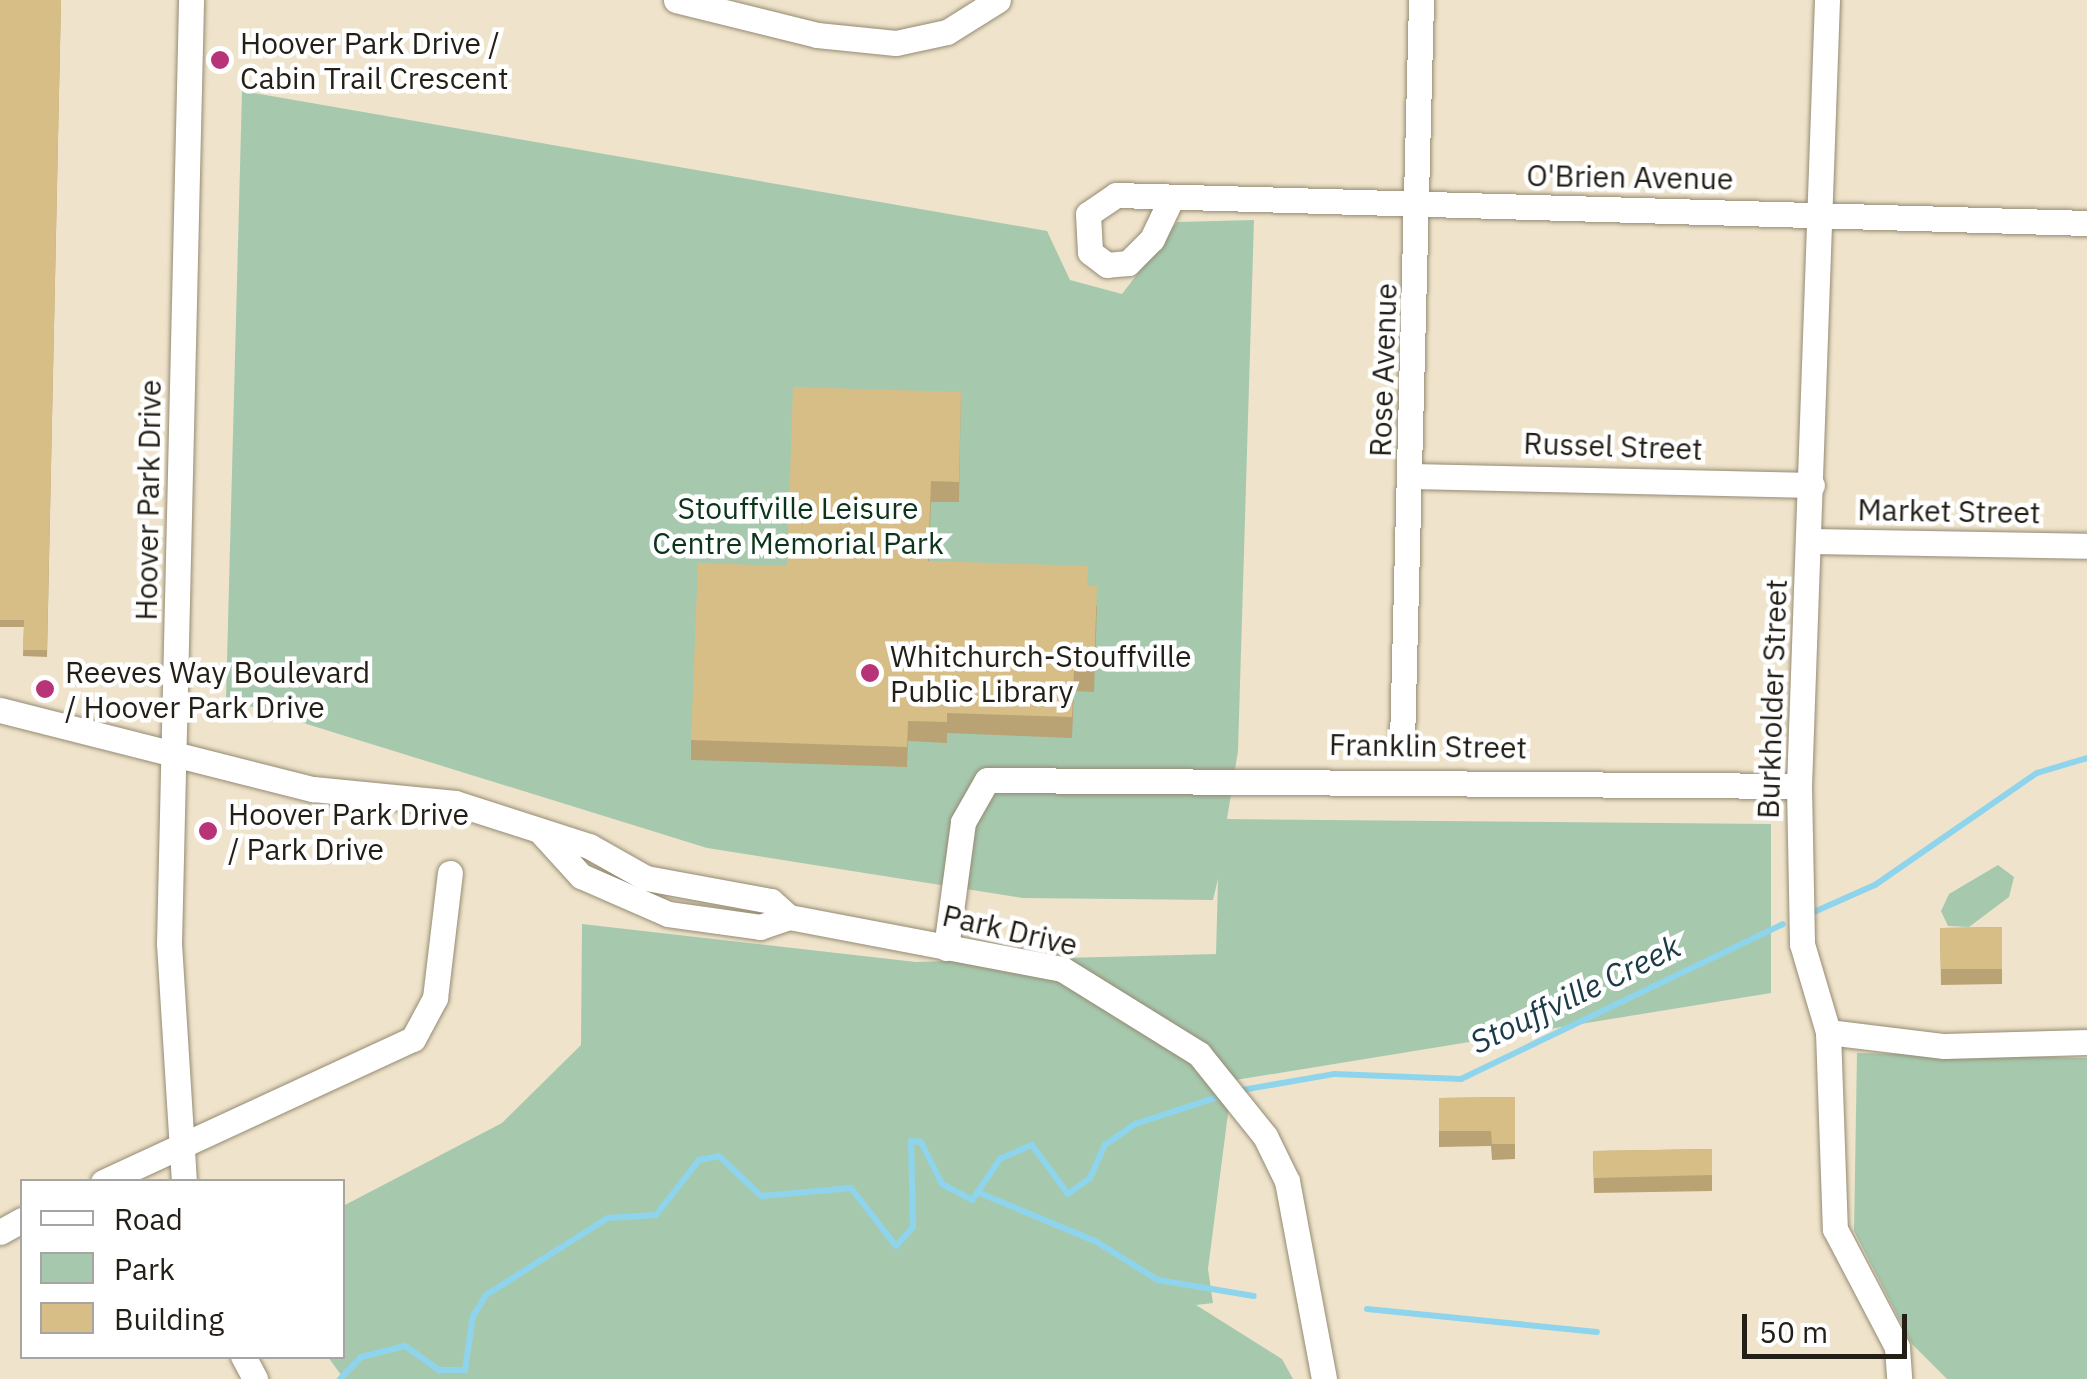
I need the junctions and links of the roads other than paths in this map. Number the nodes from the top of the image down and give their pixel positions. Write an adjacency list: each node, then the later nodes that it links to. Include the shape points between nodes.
1 (192, 0): 16 (street, Hoover Park Drive)
2 (676, 0): 3 (street, via 817,36 896,43 947,32)
3 (998, 0)
4 (1421, 0): 7 (street, Rose Avenue)
5 (1827, 0): 8 (street, Burkholder Street)
6 (1172, 198): 7 (street, O'Brien Avenue)
7 (1420, 206): 8 (street, O'Brien Avenue); 10 (street, Rose Avenue)
8 (1820, 213): 9 (street, O'Brien Avenue); 11 (street, Burkholder Street)
9 (2087, 223)
10 (1412, 476): 11 (street, Russel Street); 15 (street, Rose Avenue)
11 (1812, 485): 12 (street, Burkholder Street)
12 (1809, 541): 13 (street, Market Street); 17 (street, Burkholder Street)
13 (2087, 546)
14 (0, 710): 16 (street, Park Drive)
15 (1402, 742)
16 (174, 748): 19 (street, Park Drive, via 314,789 455,803 540,831 581,876 668,914 760,927 789,916); 22 (street, Hoover Park Drive)
17 (1799, 786): 19 (street, Franklin Street, via 987,780 974,796); 20 (street, Burkholder Street, via 1803,956)
18 (450, 873): 22 (street, via 435,998 413,1039)
19 (946, 948): 25 (street, Park Drive, via 1062,968 1199,1054 1265,1136 1287,1181)
20 (1828, 1032): 21 (street, via 1944,1046); 26 (street, Burkholder Street, via 1835,1229 1897,1347)
21 (2087, 1042)
22 (177, 1148): 23 (street); 24 (street, Hoover Park Drive)
23 (110, 1179)
24 (183, 1179)
25 (1324, 1379)
26 (1899, 1379)

